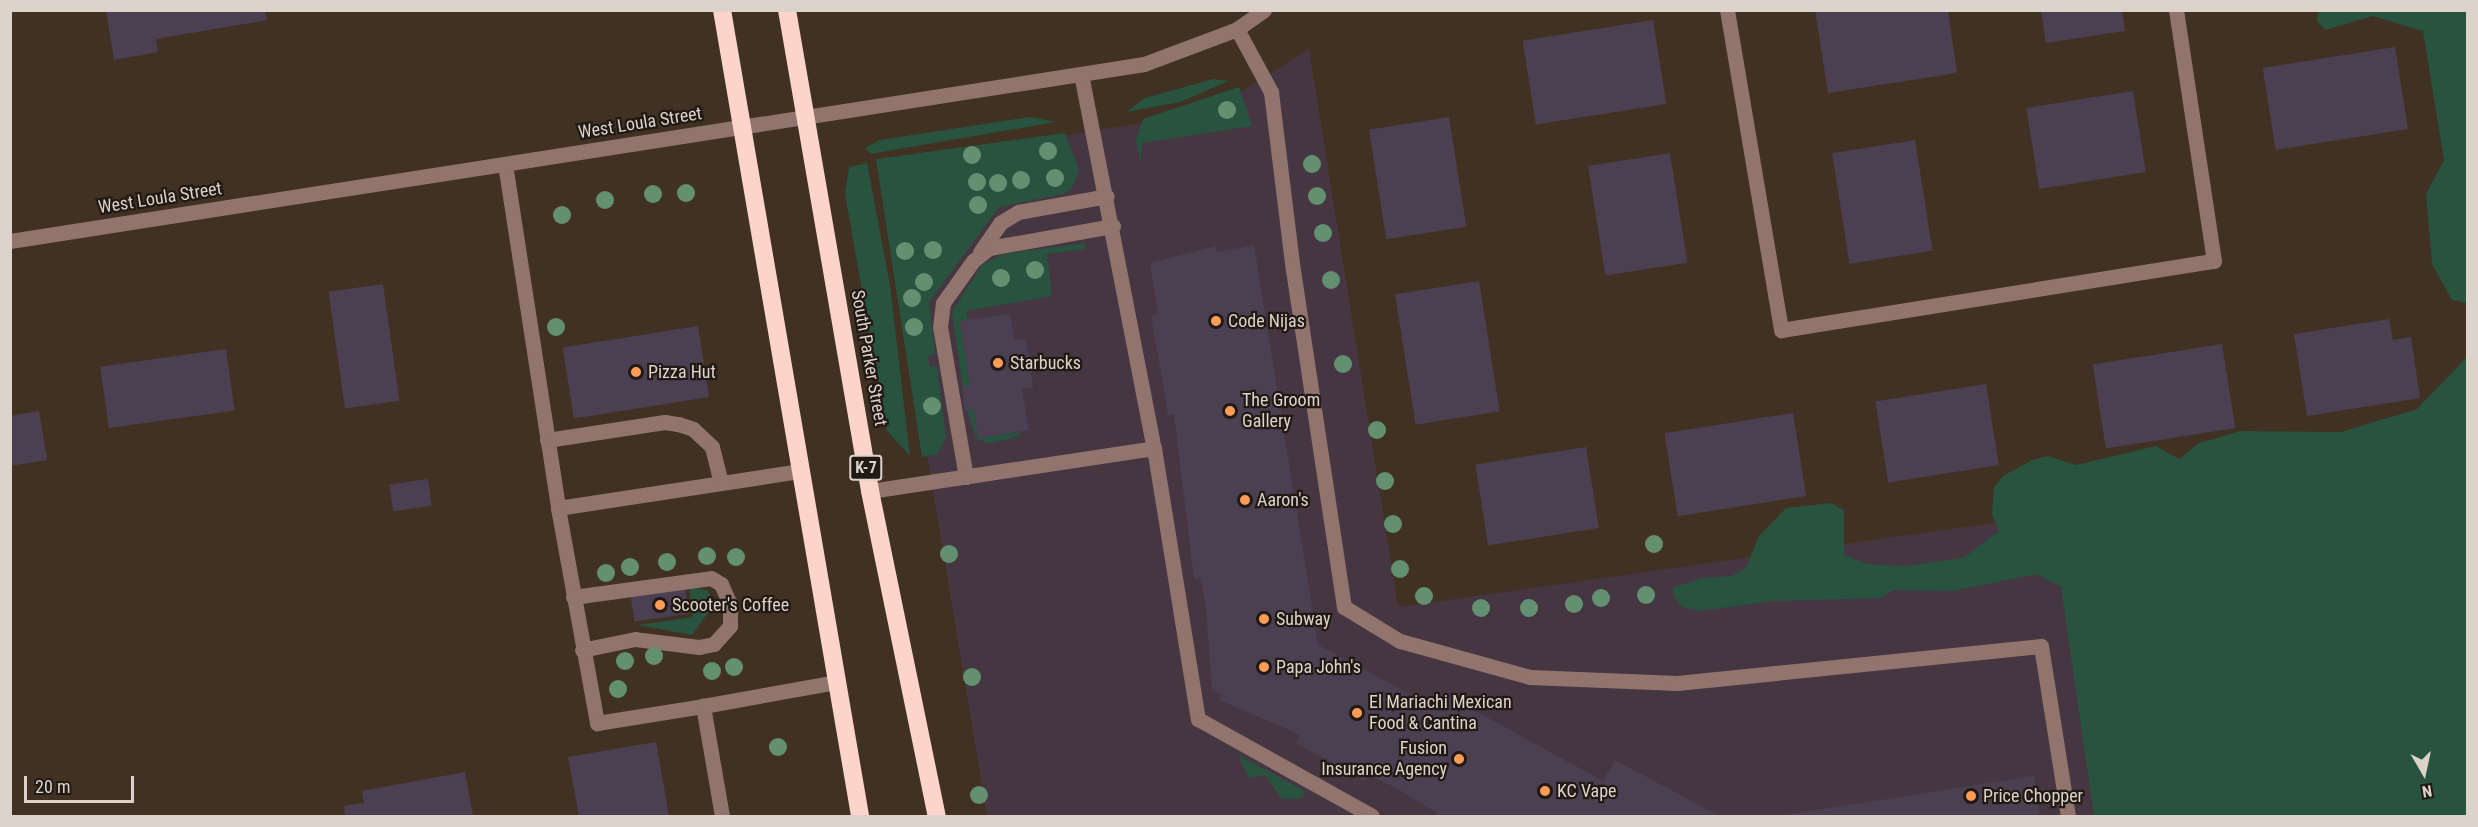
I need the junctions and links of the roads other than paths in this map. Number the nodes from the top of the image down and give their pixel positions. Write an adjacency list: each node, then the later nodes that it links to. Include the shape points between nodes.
1 (722, 10): 9 (highway)
2 (788, 10): 8 (highway, South Parker Street / K-7)
3 (1264, 10): 6 (street, West Loula Street)
4 (1727, 10): 5 (street, via 1781,330 2214,261)
5 (2176, 10)
6 (1237, 29): 7 (street, West Loula Street, via 1180,54); 30 (street, via 1271,92 1293,270 1344,607 1400,641 1530,677 1677,683 2041,646)
7 (1081, 74): 8 (street, West Loula Street); 11 (street)
8 (806, 117): 9 (street, West Loula Street); 20 (highway, South Parker Street / K-7)
9 (740, 126): 10 (street, West Loula Street); 17 (highway)
10 (505, 164): 13 (street, West Loula Street); 15 (street)
11 (1107, 196): 12 (street); 14 (street, via 1018,212 1000,223)
12 (1113, 226): 14 (street, via 1004,242); 16 (street)
13 (10, 241)
14 (979, 254): 18 (street, via 940,314)
15 (548, 440): 19 (street, via 665,422 678,424 693,429 712,447); 21 (street)
16 (1154, 448): 18 (street); 29 (street, via 1198,719)
17 (800, 471): 19 (street); 24 (highway)
18 (966, 477): 20 (street)
19 (721, 483): 21 (street)
20 (870, 491): 28 (highway, South Parker Street / K-7)
21 (558, 508): 22 (street)
22 (573, 597): 23 (street); 23 (street, via 711,578 721,584 730,604 730,626 714,644 699,647 635,639)
23 (582, 650): 25 (street, via 597,723)
24 (836, 682): 25 (street); 27 (highway)
25 (703, 706): 26 (street)
26 (722, 816)
27 (860, 816)
28 (937, 816)
29 (1372, 816)
30 (2068, 816)

